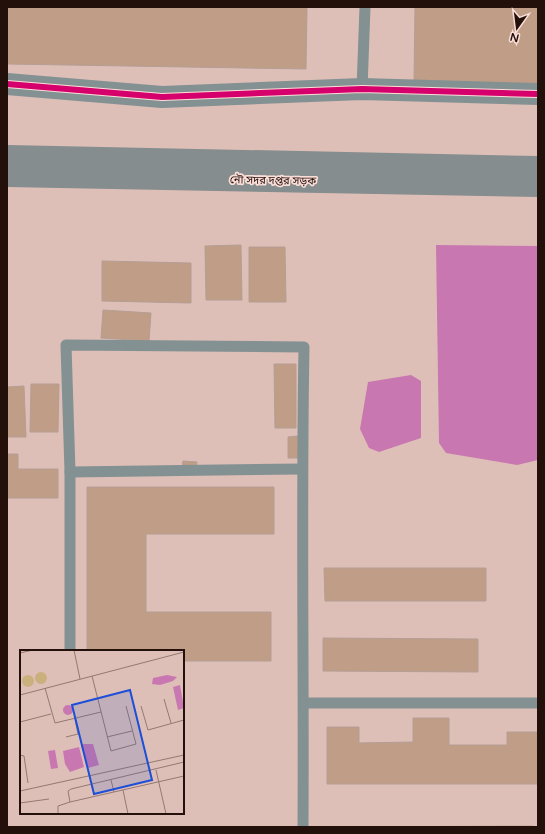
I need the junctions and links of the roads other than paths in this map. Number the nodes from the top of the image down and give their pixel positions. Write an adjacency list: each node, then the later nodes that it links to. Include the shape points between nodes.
1 (365, 7): 3 (lane)
2 (7, 84): 3 (street, via 162,97)
3 (362, 89): 4 (street)
4 (538, 94)
5 (7, 156): 6 (main road, নৌ সদর দপ্তর সড়ক)
6 (538, 167)
7 (7, 176): 8 (main road, নৌ সদর দপ্তর সড়ক)
8 (538, 186)
9 (302, 469): 10 (lane); 10 (lane, via 304,347 66,344); 12 (lane)
10 (70, 472): 11 (lane)
11 (70, 650)
12 (304, 703): 13 (lane); 14 (lane)
13 (538, 703)
14 (304, 827)

